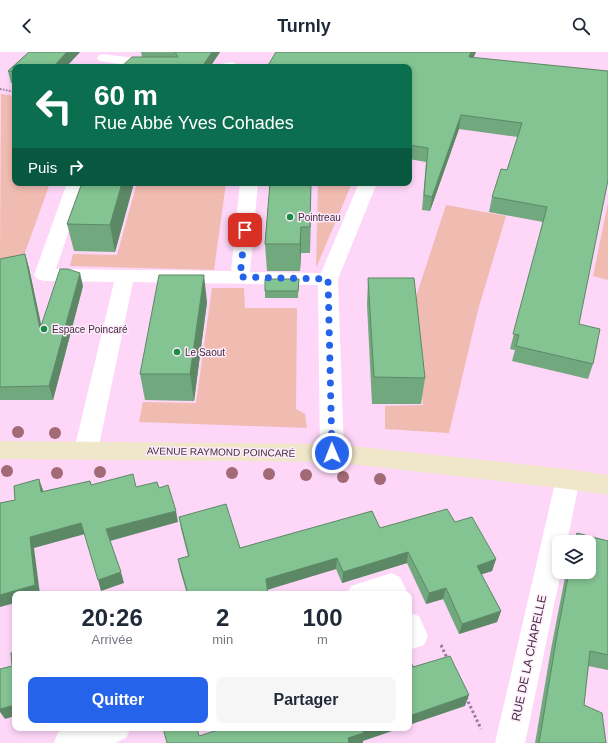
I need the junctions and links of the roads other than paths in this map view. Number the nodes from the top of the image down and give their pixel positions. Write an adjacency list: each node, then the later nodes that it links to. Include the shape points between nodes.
1 (109, 52): 2 (street, via 104,58)
2 (149, 64)
3 (75, 186): 6 (street, via 44,275)
4 (250, 186): 7 (street)
5 (367, 186): 8 (street)
6 (125, 276): 7 (street); 10 (street)
7 (240, 277): 8 (street)
8 (328, 279): 11 (street)
9 (0, 450): 10 (main road, AVENUE RAYMOND POINCARÉ)
10 (86, 450): 11 (main road, AVENUE RAYMOND POINCARÉ)
11 (332, 453): 12 (main road, AVENUE RAYMOND POINCARÉ)
12 (568, 479): 13 (main road, AVENUE RAYMOND POINCARÉ); 18 (street, RUE DE LA CHAPELLE)
13 (608, 485)
14 (370, 591): 15 (street, via 391,585)
15 (394, 591)
16 (107, 731): 17 (street)
17 (69, 743)
18 (510, 743)

